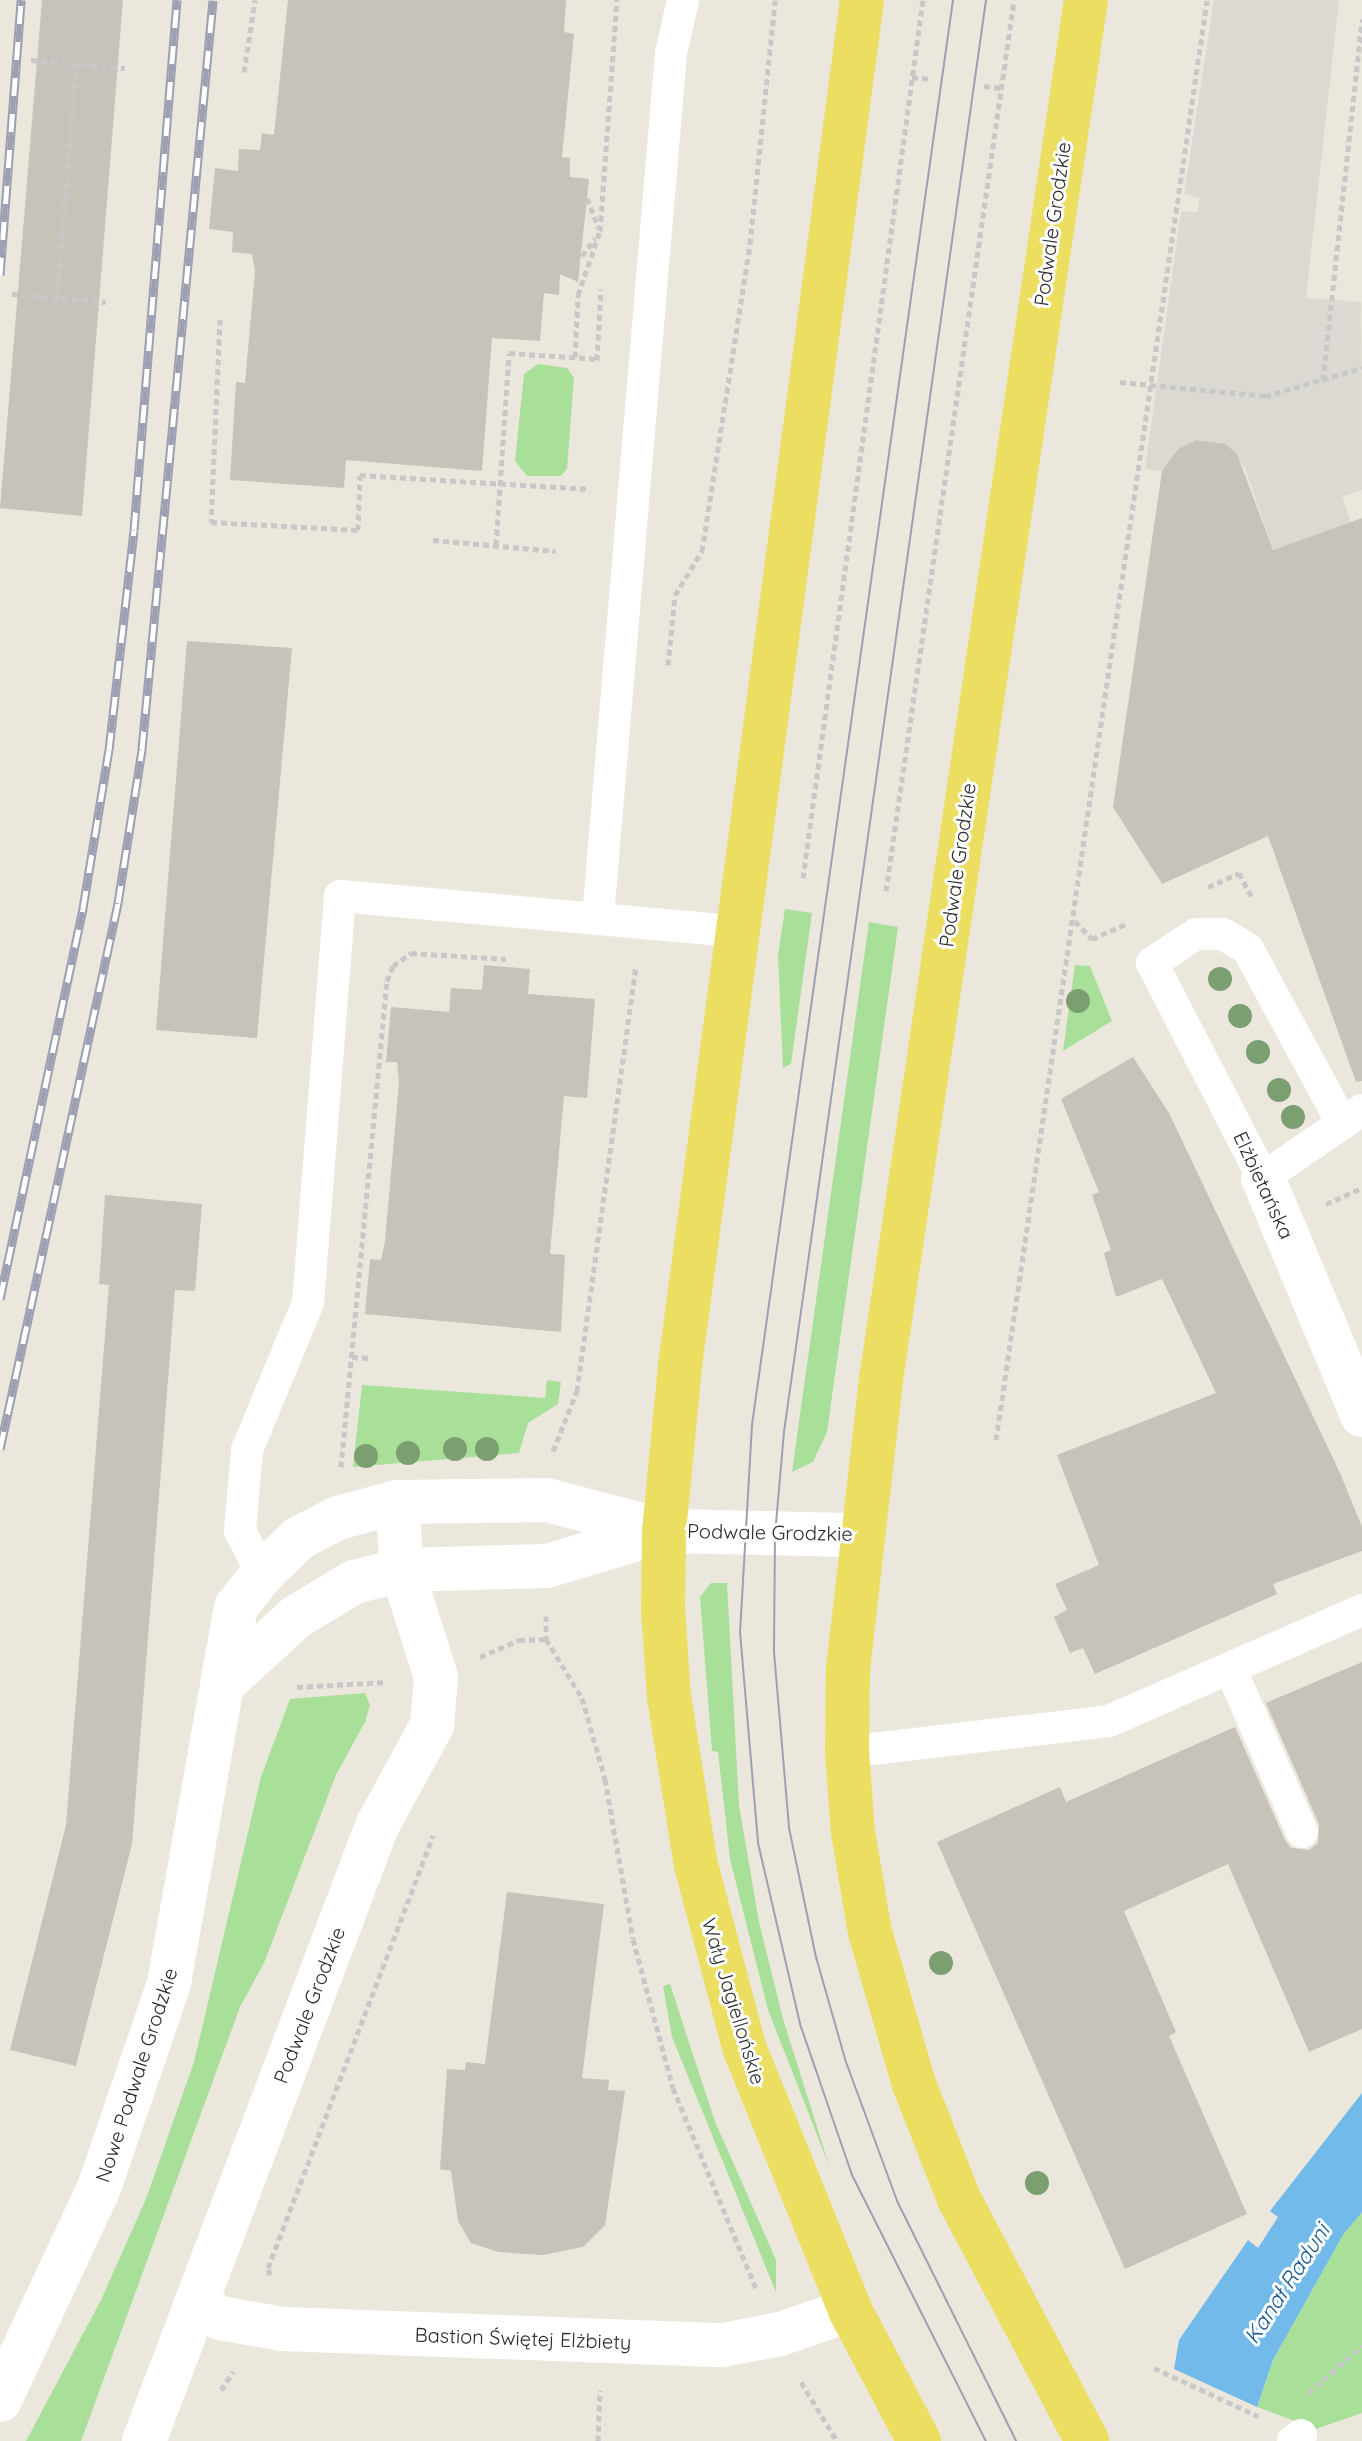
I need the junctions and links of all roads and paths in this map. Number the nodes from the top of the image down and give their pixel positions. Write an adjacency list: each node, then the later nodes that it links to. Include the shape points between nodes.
1 (255, 0): 14 (path)
2 (617, 0): 20 (path)
3 (683, 0): 42 (lane, via 671,53)
4 (775, 0): 39 (path, via 750,244 702,551 675,595)
5 (862, 0): 44 (main road, Podwale Grodzkie)
6 (923, 0): 15 (path)
7 (1014, 0): 18 (path)
8 (1086, 0): 60 (main road, Podwale Grodzkie)
9 (1207, 0): 33 (path)
10 (1362, 19): 31 (path)
11 (31, 60): 12 (path)
12 (76, 65): 13 (path); 24 (path)
13 (125, 68)
14 (244, 72)
15 (912, 77): 16 (path); 40 (path)
16 (930, 79)
17 (984, 86): 18 (path)
18 (1001, 88): 41 (path)
19 (587, 198): 20 (path)
20 (600, 231): 21 (path); 27 (path, via 578,295)
21 (582, 256)
22 (601, 289): 28 (path)
23 (12, 294): 24 (path)
24 (57, 298): 25 (path)
25 (106, 302)
26 (220, 319): 35 (path, via 211,522 358,530 360,475)
27 (575, 357): 28 (path); 35 (path, via 509,353)
28 (597, 359): 30 (path)
29 (1362, 368): 31 (path)
30 (596, 374)
31 (1323, 380): 33 (path, via 1265,396)
32 (1120, 382): 33 (path)
33 (1149, 385): 43 (path)
34 (591, 475): 35 (path, via 590,489)
35 (501, 485): 37 (path)
36 (433, 540): 37 (path)
37 (496, 545): 38 (path)
38 (556, 551)
39 (667, 671)
40 (803, 878)
41 (886, 891)
42 (598, 917): 44 (lane); 62 (lane, via 340,896 308,1303 247,1450 240,1531)
43 (1074, 920): 45 (path); 55 (path, via 1055,1058 1041,1112)
44 (735, 931): 59 (main road, Podwale Grodzkie)
45 (1092, 939)
46 (517, 960): 52 (path, via 411,953 393,966 387,981)
47 (623, 967): 56 (path, via 638,968 577,1391)
48 (1352, 1116): 49 (lane); 49 (lane, Elżbietańska, via 1248,949 1223,934 1196,934 1152,963)
49 (1263, 1178): 54 (street, Elżbietańska)
50 (1361, 1190): 51 (path)
51 (1323, 1205)
52 (352, 1357): 53 (path); 57 (path)
53 (371, 1358)
54 (1362, 1415)
55 (996, 1440)
56 (548, 1463)
57 (341, 1473)
58 (397, 1502): 59 (street, Podwale Grodzkie, via 547,1500); 61 (street, Podwale Grodzkie); 62 (street, Nowe Podwale Grodzkie, via 312,1531)
59 (664, 1531): 60 (street, Podwale Grodzkie); 61 (street, Podwale Grodzkie, via 547,1566); 75 (main road, Wały Jagiellońskie, via 669,1697 713,1935 744,2047)
60 (862, 1535): 69 (main road, via 848,1669)
61 (402, 1570): 67 (street, Podwale Grodzkie); 68 (street, via 354,1582 296,1617)
62 (262, 1574): 68 (street, Nowe Podwale Grodzkie, via 236,1607)
63 (1362, 1610): 65 (lane)
64 (481, 1657): 66 (path); 67 (path); 73 (path, via 519,1640 546,1639 582,1698 605,1779 633,1939 673,2088 759,2295)
65 (1230, 1668): 69 (lane, via 1109,1721); 71 (lane)
66 (482, 1672)
67 (436, 1677): 74 (street, Podwale Grodzkie, via 432,1725 377,1826)
68 (223, 1684): 80 (street, Nowe Podwale Grodzkie, via 195,1859 165,1997 99,2188)
69 (847, 1752): 86 (main road, via 853,1832 870,1932 914,2084 959,2199)
70 (437, 1825): 72 (path, via 268,2268)
71 (1302, 1832)
72 (272, 2286)
73 (747, 2298)
74 (195, 2305): 75 (street, Bastion Świętej Elżbiety, via 221,2318 282,2329 723,2345 780,2334); 82 (street, Podwale Grodzkie)
75 (850, 2310): 85 (main road, Wały Jagiellońskie)
76 (1362, 2346): 81 (path)
77 (1154, 2368): 81 (path)
78 (600, 2381): 83 (path)
79 (805, 2382): 84 (path)
80 (0, 2400)
81 (1289, 2433)
82 (144, 2441)
83 (598, 2441)
84 (837, 2441)
85 (919, 2441)
86 (1087, 2441)

